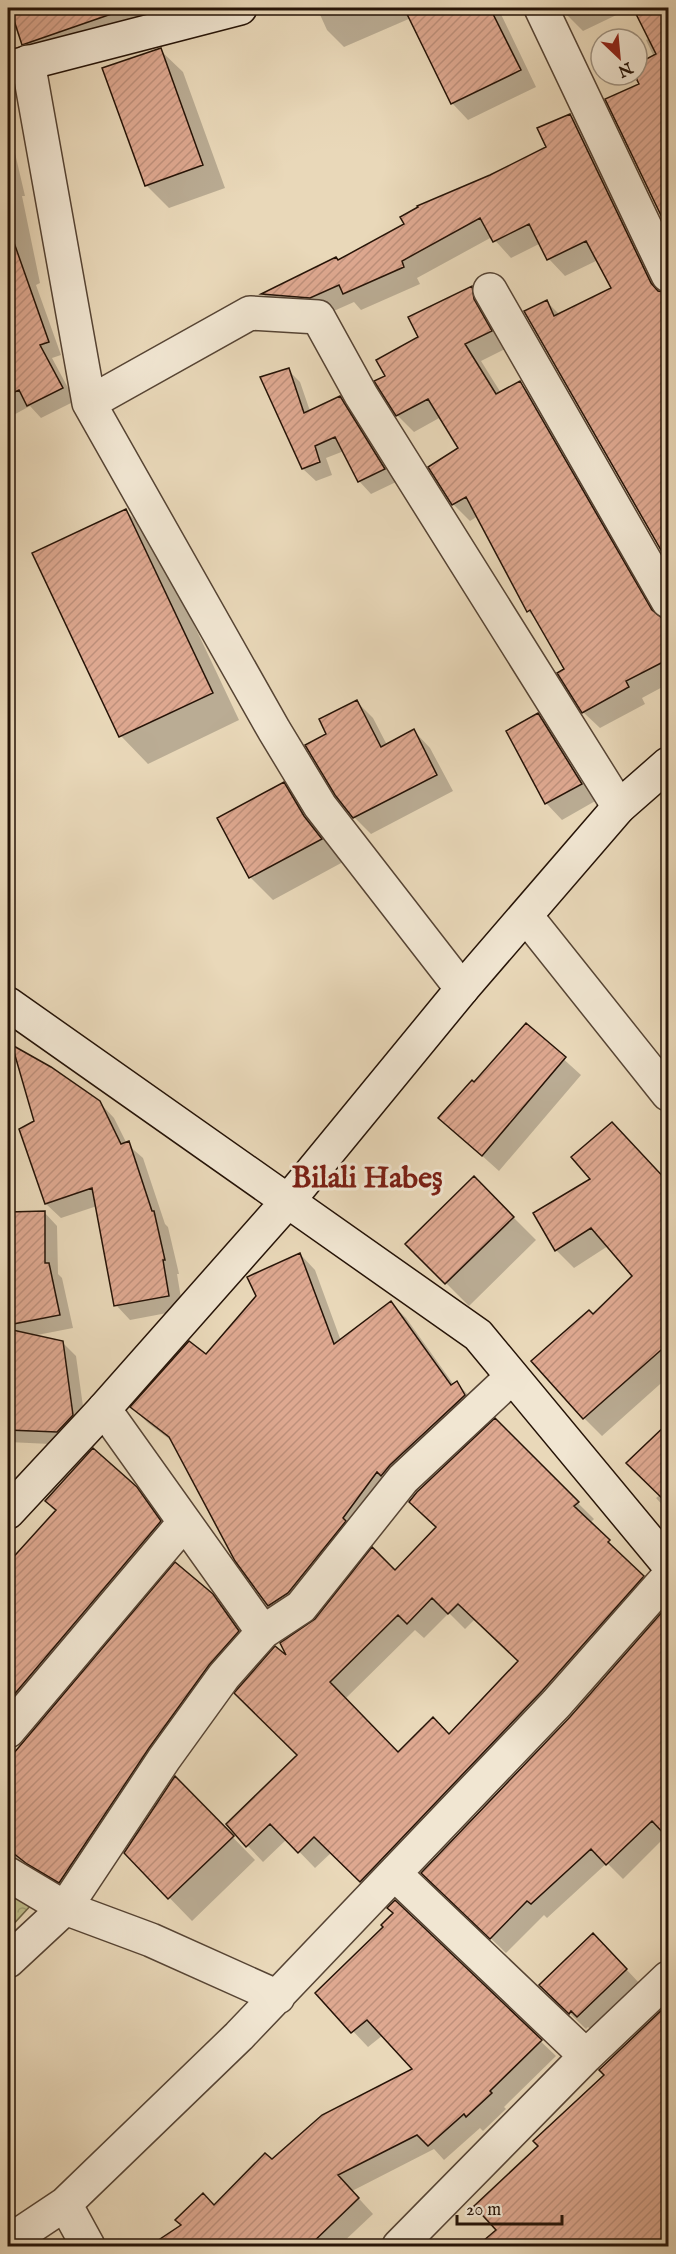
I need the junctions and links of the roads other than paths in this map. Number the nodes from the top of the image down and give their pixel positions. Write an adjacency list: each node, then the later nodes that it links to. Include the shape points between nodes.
1 (240, 8): 3 (street)
2 (541, 8): 4 (street)
3 (14, 65): 6 (street)
4 (669, 274)
5 (490, 290): 7 (street)
6 (89, 403): 9 (street, via 250,312 318,317 361,395); 11 (street, via 320,806)
7 (669, 601)
8 (669, 764): 9 (street)
9 (620, 807): 10 (street)
10 (526, 916): 11 (street); 13 (street)
11 (462, 989): 14 (street)
12 (8, 1004): 14 (street)
13 (669, 1094)
14 (288, 1201): 15 (street, via 478,1335); 16 (street)
15 (512, 1377): 19 (street); 21 (street, via 403,1479 301,1607)
16 (104, 1409): 17 (street); 18 (street)
17 (8, 1512)
18 (184, 1524): 21 (street); 22 (street)
19 (669, 1564)
20 (669, 1577): 24 (street)
21 (262, 1632): 25 (street, via 224,1676 164,1759)
22 (8, 1731)
23 (8, 1874): 25 (street)
24 (395, 1874): 28 (street); 29 (street)
25 (65, 1908): 26 (street); 28 (street, via 151,1940)
26 (8, 1961)
27 (669, 1978): 29 (street)
28 (278, 1997): 30 (street)
29 (586, 2056): 33 (street)
30 (65, 2204): 31 (street); 32 (street)
31 (8, 2242)
32 (88, 2247)
33 (399, 2247)

